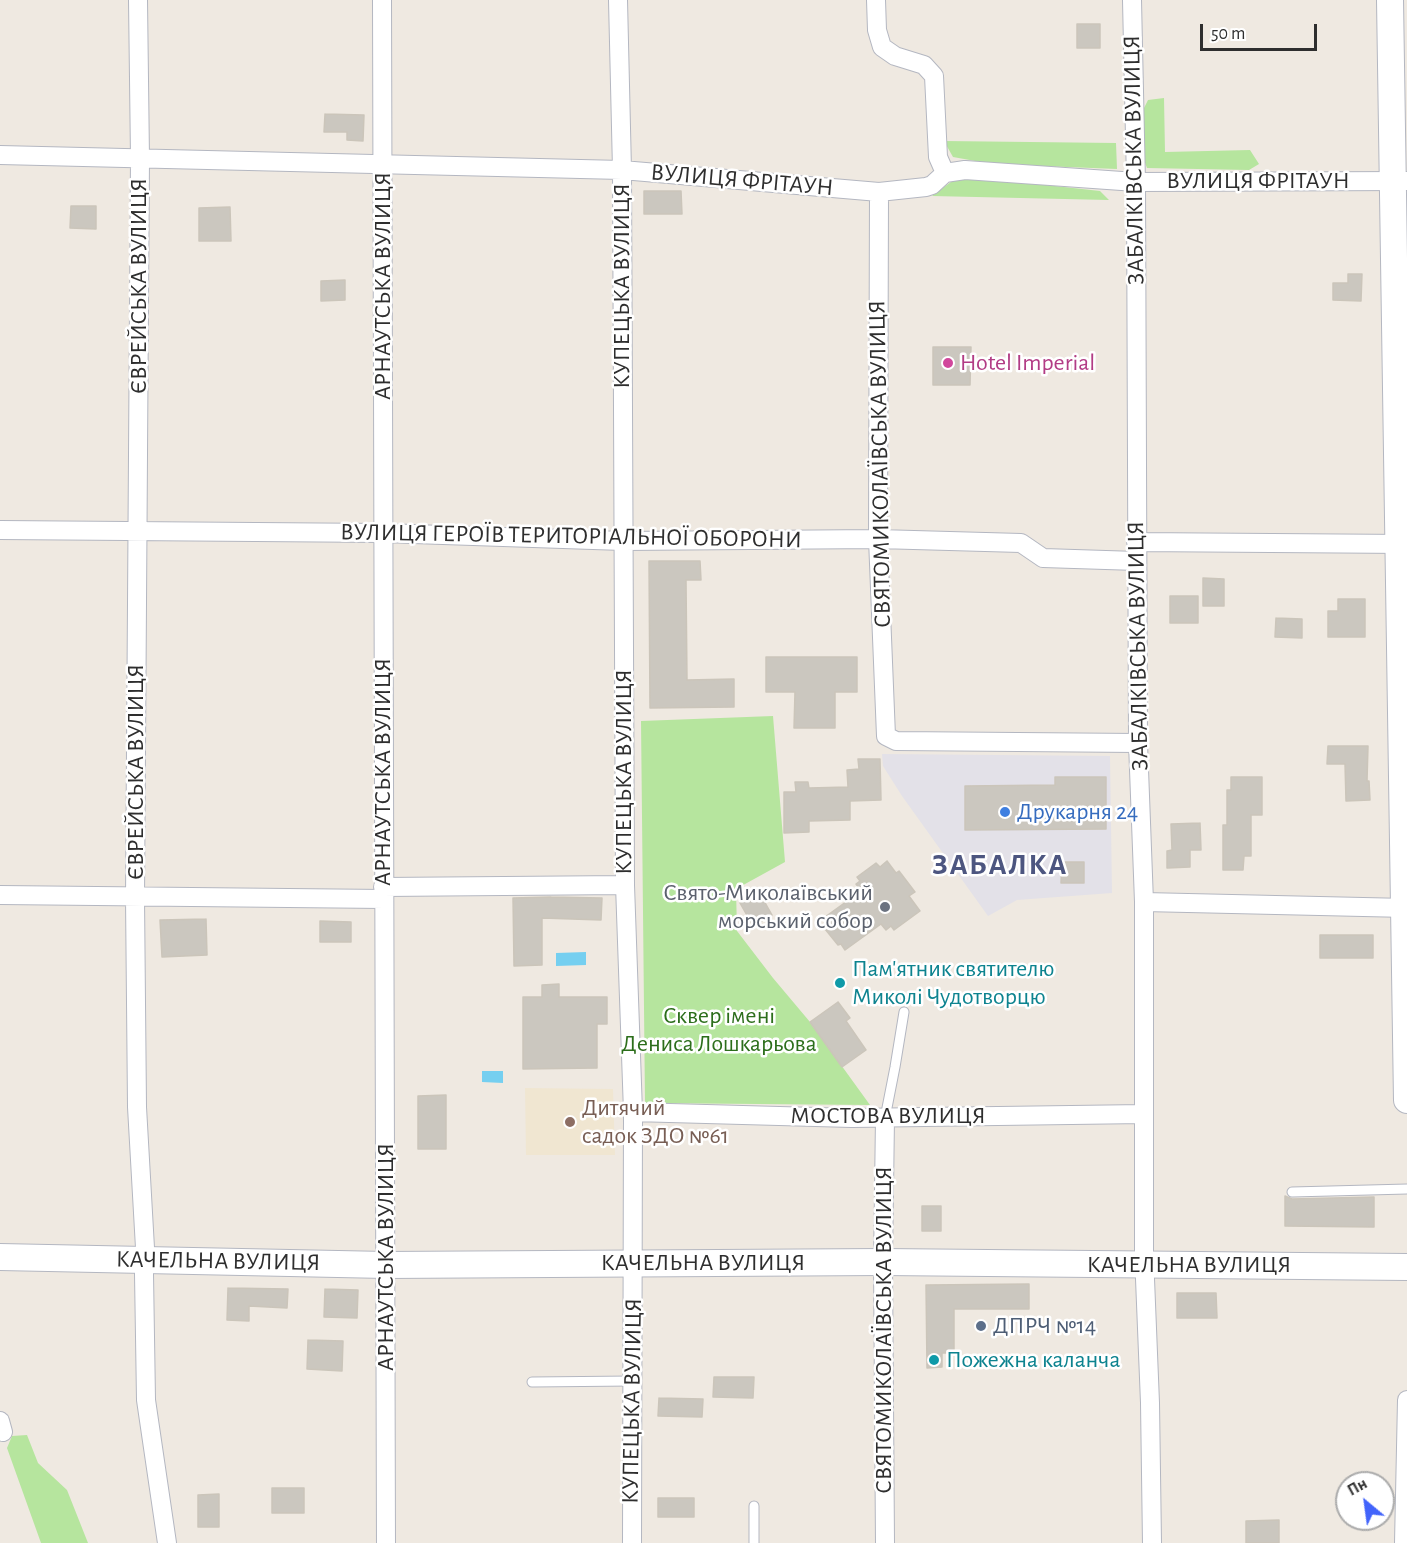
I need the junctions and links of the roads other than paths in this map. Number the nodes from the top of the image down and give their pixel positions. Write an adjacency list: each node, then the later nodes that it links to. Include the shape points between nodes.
1 (138, 0): 8 (street, ЄВРЕЙСЬКА ВУЛИЦЯ)
2 (382, 0): 9 (street, АРНАУТСЬКА ВУЛИЦЯ)
3 (618, 0): 10 (street, КУПЕЦЬКА ВУЛИЦЯ)
4 (876, 0): 11 (street, via 882,47 895,56 924,65 934,76 938,157)
5 (1132, 0): 13 (street, ЗАБАЛКІВСЬКА ВУЛИЦЯ)
6 (1390, 0): 12 (street)
7 (0, 155): 8 (street, ВУЛИЦЯ ФРІТАУН)
8 (140, 158): 9 (street, ВУЛИЦЯ ФРІТАУН); 16 (street, ЄВРЕЙСЬКА ВУЛИЦЯ)
9 (382, 164): 10 (street, ВУЛИЦЯ ФРІТАУН); 17 (street, АРНАУТСЬКА ВУЛИЦЯ)
10 (622, 170): 14 (street, ВУЛИЦЯ ФРІТАУН); 19 (street, КУПЕЦЬКА ВУЛИЦЯ)
11 (945, 173): 13 (street, ВУЛИЦЯ ФРІТАУН); 14 (street, ВУЛИЦЯ ФРІТАУН, via 926,187)
12 (1400, 181): 13 (street, ВУЛИЦЯ ФРІТАУН); 21 (street)
13 (1136, 182): 20 (street, ЗАБАЛКІВСЬКА ВУЛИЦЯ)
14 (879, 192): 18 (street, СВЯТОМИКОЛАЇВСЬКА ВУЛИЦЯ)
15 (0, 530): 16 (street, ВУЛИЦЯ ГЕРОЇВ ТЕРИТОРІАЛЬНОЇ ОБОРОНИ)
16 (138, 530): 17 (street, ВУЛИЦЯ ГЕРОЇВ ТЕРИТОРІАЛЬНОЇ ОБОРОНИ); 27 (street, ЄВРЕЙСЬКА ВУЛИЦЯ)
17 (383, 533): 19 (street, ВУЛИЦЯ ГЕРОЇВ ТЕРИТОРІАЛЬНОЇ ОБОРОНИ); 25 (street, АРНАУТСЬКА ВУЛИЦЯ)
18 (878, 539): 19 (street, ВУЛИЦЯ ГЕРОЇВ ТЕРИТОРІАЛЬНОЇ ОБОРОНИ); 22 (street, ВУЛИЦЯ ГЕРОЇВ ТЕРИТОРІАЛЬНОЇ ОБОРОНИ, via 1021,543 1043,558); 23 (street, СВЯТОМИКОЛАЇВСЬКА ВУЛИЦЯ, via 886,736 896,741)
19 (623, 541): 24 (street, КУПЕЦЬКА ВУЛИЦЯ)
20 (1136, 542): 21 (street); 22 (street, ЗАБАЛКІВСЬКА ВУЛИЦЯ)
21 (1402, 543): 29 (street)
22 (1137, 561): 23 (street, ЗАБАЛКІВСЬКА ВУЛИЦЯ)
23 (1138, 743): 28 (street, ЗАБАЛКІВСЬКА ВУЛИЦЯ)
24 (625, 885): 25 (street); 32 (street, КУПЕЦЬКА ВУЛИЦЯ)
25 (384, 893): 27 (street); 41 (street, АРНАУТСЬКА ВУЛИЦЯ)
26 (0, 895): 27 (street)
27 (135, 897): 38 (street, ЄВРЕЙСЬКА ВУЛИЦЯ, via 137,1107)
28 (1144, 902): 29 (street); 33 (street, ЗАБАЛКІВСЬКА ВУЛИЦЯ)
29 (1405, 908): 31 (street)
30 (904, 1012): 34 (lane)
31 (1407, 1100)
32 (633, 1112): 34 (street, МОСТОВА ВУЛИЦЯ); 40 (street, КУПЕЦЬКА ВУЛИЦЯ)
33 (1144, 1114): 34 (street, МОСТОВА ВУЛИЦЯ); 42 (street, ЗАБАЛКІВСЬКА ВУЛИЦЯ)
34 (885, 1118): 39 (street, СВЯТОМИКОЛАЇВСЬКА ВУЛИЦЯ)
35 (1407, 1189): 36 (lane)
36 (1292, 1192)
37 (0, 1257): 38 (street, КАЧЕЛЬНА ВУЛИЦЯ)
38 (145, 1259): 41 (street, КАЧЕЛЬНА ВУЛИЦЯ); 48 (street, ЄВРЕЙСЬКА ВУЛИЦЯ, via 146,1400)
39 (883, 1262): 40 (street, КАЧЕЛЬНА ВУЛИЦЯ); 42 (street, КАЧЕЛЬНА ВУЛИЦЯ); 52 (street, СВЯТОМИКОЛАЇВСЬКА ВУЛИЦЯ)
40 (633, 1263): 41 (street, КАЧЕЛЬНА ВУЛИЦЯ); 44 (street, КУПЕЦЬКА ВУЛИЦЯ)
41 (386, 1265): 49 (street, АРНАУТСЬКА ВУЛИЦЯ)
42 (1145, 1265): 43 (street, КАЧЕЛЬНА ВУЛИЦЯ); 53 (street, ЗАБАЛКІВСЬКА ВУЛИЦЯ)
43 (1407, 1267)
44 (632, 1381): 45 (lane); 50 (street, КУПЕЦЬКА ВУЛИЦЯ)
45 (532, 1382)
46 (1407, 1400): 54 (street)
47 (754, 1506): 51 (lane)
48 (167, 1543)
49 (386, 1543)
50 (632, 1543)
51 (754, 1543)
52 (885, 1543)
53 (1152, 1543)
54 (1404, 1543)

